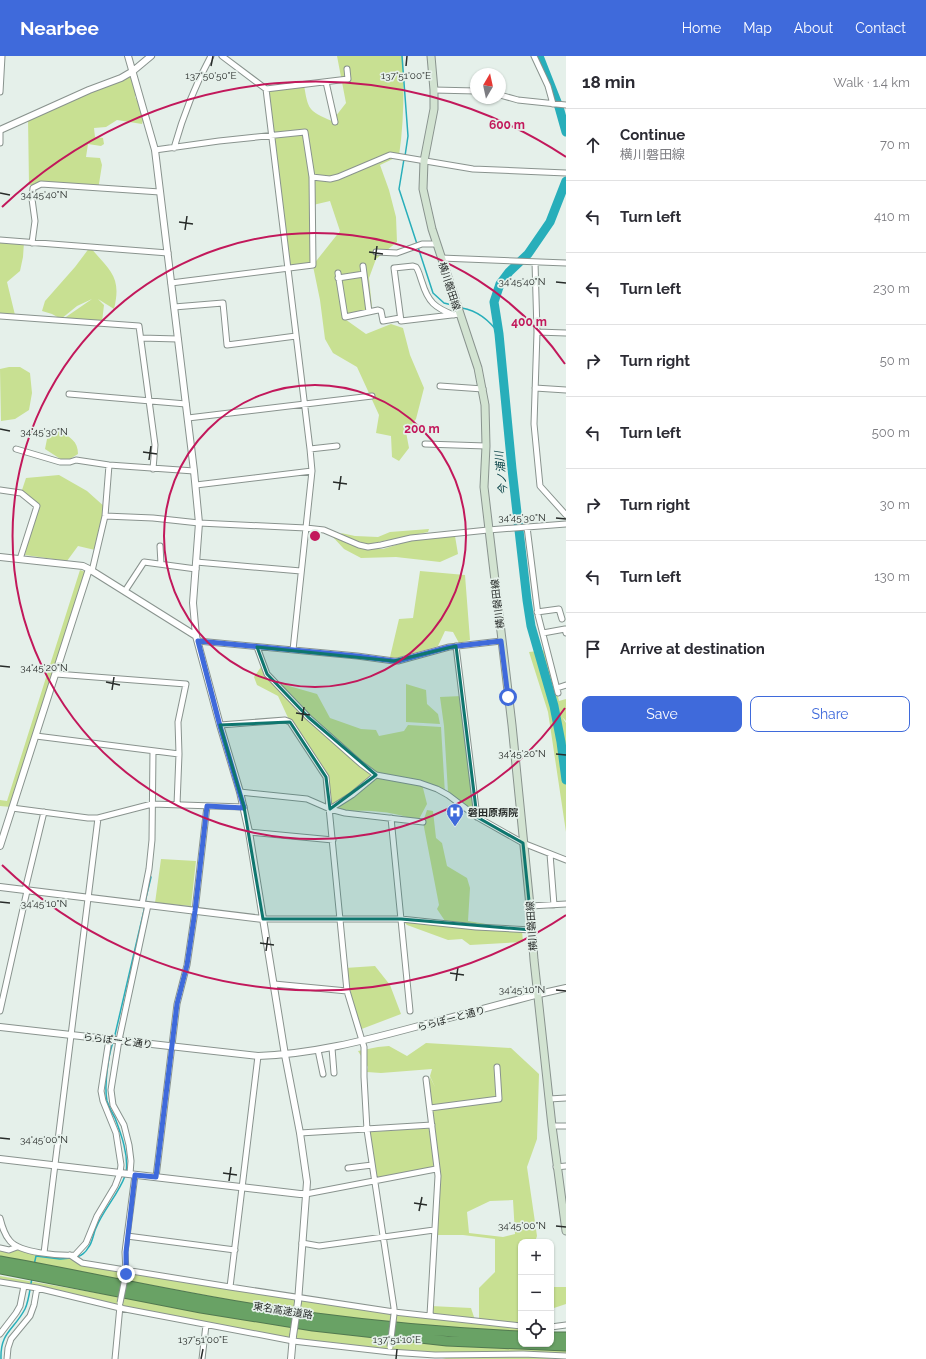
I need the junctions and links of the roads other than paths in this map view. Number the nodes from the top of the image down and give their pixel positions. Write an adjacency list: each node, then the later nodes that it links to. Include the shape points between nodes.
1 (2, 56): 14 (street)
2 (128, 56): 9 (street)
3 (151, 56): 9 (street)
4 (211, 56): 22 (street, via 182,119)
5 (222, 56): 11 (street)
6 (431, 56): 12 (main road, 横川磐田線)
7 (534, 56): 16 (street)
8 (347, 69): 10 (street, via 348,79)
9 (133, 71): 19 (street); 23 (street)
10 (326, 82): 11 (street); 18 (street)
11 (266, 89): 20 (street)
12 (434, 90): 13 (street); 24 (main road, 横川磐田線)
13 (470, 91)
14 (0, 92)
15 (506, 97): 16 (street)
16 (553, 104): 17 (street)
17 (565, 105)
18 (335, 122)
19 (0, 131): 21 (street)
20 (272, 136): 22 (street); 26 (street, via 305,132); 37 (street)
21 (0, 143)
22 (174, 148): 23 (street)
23 (155, 150): 27 (street)
24 (424, 161): 25 (street, via 483,170); 26 (street, via 390,155 330,179); 30 (main road, 横川磐田線, via 423,189 426,210)
25 (565, 173)
26 (312, 178): 37 (street, via 312,265)
27 (160, 192): 29 (street, via 41,184 35,186 32,193 35,221); 32 (street)
28 (0, 240): 29 (street)
29 (32, 243): 32 (street)
30 (437, 244): 31 (street, via 422,244 397,253); 33 (main road, 横川磐田線)
31 (376, 252)
32 (168, 253): 39 (street)
33 (441, 258): 34 (street); 42 (main road, 横川磐田線)
34 (535, 262): 35 (street); 45 (street)
35 (566, 263)
36 (363, 266): 38 (street)
37 (288, 269): 39 (street); 47 (street)
38 (364, 274): 41 (street); 41 (street, via 338,275 345,317)
39 (171, 283): 40 (street)
40 (174, 307): 47 (street, via 223,303 227,345); 49 (street)
41 (369, 312): 44 (street, via 380,311 383,321)
42 (457, 315): 44 (street, via 401,321); 44 (street, via 436,307 429,300 418,270 413,266 394,268); 52 (main road, 横川磐田線, via 478,368)
43 (0, 316): 48 (street, via 139,326)
44 (400, 318)
45 (537, 332): 46 (street); 51 (street)
46 (566, 333)
47 (296, 336): 57 (street)
48 (141, 338): 49 (street); 56 (street)
49 (178, 339): 58 (street)
50 (440, 386): 52 (street)
51 (535, 388): 53 (street); 71 (street, via 534,424 540,486)
52 (483, 389): 62 (main road, 横川磐田線)
53 (566, 390)
54 (70, 394): 56 (street)
55 (372, 396): 57 (street)
56 (150, 402): 58 (street); 66 (street, via 155,445)
57 (304, 403): 59 (street); 64 (street)
58 (186, 404): 59 (street)
59 (188, 418): 67 (street)
60 (425, 444): 62 (street)
61 (337, 446): 64 (street)
62 (486, 446): 77 (main road, 横川磐田線, via 484,487)
63 (16, 449): 65 (street, via 60,462 76,460)
64 (310, 450): 68 (street)
65 (109, 465): 66 (street); 72 (street)
66 (153, 469): 67 (street)
67 (194, 471): 69 (street)
68 (312, 471): 69 (street); 76 (street)
69 (196, 485): 73 (street)
70 (0, 490): 80 (street, via 21,493 37,506)
71 (566, 515)
72 (105, 516): 73 (street); 83 (street)
73 (199, 523): 76 (street); 81 (street)
74 (566, 524): 75 (street)
75 (527, 527): 77 (street); 87 (street)
76 (306, 528): 77 (street, via 324,530 368,547 411,538); 85 (street)
77 (488, 530): 92 (main road, 横川磐田線)
78 (160, 546): 82 (street)
79 (0, 557): 80 (street)
80 (20, 559): 83 (street, via 83,566)
81 (196, 562): 84 (street); 85 (street)
82 (161, 564): 84 (street); 86 (street, via 144,562)
83 (91, 570): 86 (street); 96 (street)
84 (196, 570): 91 (street, via 193,603)
85 (301, 572): 95 (street)
86 (125, 591): 91 (street)
87 (538, 612): 88 (street, via 559,609); 90 (street)
88 (562, 619)
89 (566, 632): 90 (street, via 565,629)
90 (543, 633): 97 (street, via 557,690)
91 (197, 638): 94 (street); 98 (street)
92 (501, 641): 93 (street); 117 (main road, 横川磐田線)
93 (456, 646): 95 (street, via 394,661); 111 (street)
94 (257, 647): 95 (street); 102 (street, via 267,674 308,717)
95 (293, 650)
96 (56, 674): 99 (street); 101 (street, via 186,684 178,722)
97 (566, 685)
98 (220, 726): 103 (street); 109 (street, via 285,720 290,722 326,777)
99 (36, 736): 100 (street); 107 (street)
100 (153, 751): 101 (street); 104 (street)
101 (179, 754): 105 (street)
102 (376, 775): 109 (street); 111 (street, via 420,783 437,789)
103 (240, 792): 108 (street); 109 (street, via 307,800)
104 (152, 804): 105 (street); 112 (street); 125 (street, via 152,840)
105 (177, 805): 106 (street)
106 (207, 806): 108 (street); 128 (street)
107 (12, 808): 110 (street); 118 (street)
108 (244, 808): 115 (street)
109 (330, 809): 113 (street); 116 (street)
110 (44, 812): 112 (street); 122 (street)
111 (477, 816): 117 (street)
112 (98, 818): 123 (street)
113 (391, 818): 114 (street); 129 (street)
114 (424, 822)
115 (249, 832): 116 (street); 130 (street)
116 (333, 840): 131 (street)
117 (523, 843): 119 (street); 127 (main road, 横川磐田線)
118 (0, 846)
119 (550, 854): 120 (street); 126 (street)
120 (566, 860)
121 (0, 887): 122 (street)
122 (26, 890): 123 (street); 137 (street)
123 (88, 898): 125 (street); 140 (street)
124 (566, 904): 126 (street)
125 (145, 905): 128 (street); 142 (street)
126 (554, 905): 127 (street)
127 (530, 906): 132 (main road, 横川磐田線)
128 (195, 911): 130 (street); 144 (street, via 187,965 177,1004)
129 (401, 918): 131 (street); 132 (street, via 476,927); 138 (street)
130 (263, 919): 131 (street); 133 (street)
131 (340, 920): 135 (street)
132 (532, 930): 136 (main road, 横川磐田線)
133 (274, 984): 135 (street); 147 (street)
134 (566, 988): 136 (street, ららぽーと通り)
135 (347, 991): 143 (street)
136 (538, 994): 143 (street, ららぽーと通り); 154 (main road, 横川磐田線)
137 (0, 1011)
138 (410, 1011)
139 (0, 1026): 140 (street, ららぽーと通り)
140 (71, 1034): 141 (street, ららぽーと通り); 164 (street)
141 (109, 1039): 142 (street, ららぽーと通り); 168 (street, via 101,1091 116,1133)
142 (119, 1040): 144 (street, ららぽーと通り); 169 (street, via 111,1098 124,1125)
143 (363, 1041): 145 (street, ららぽーと通り); 159 (street)
144 (172, 1047): 148 (street, ららぽーと通り); 170 (street)
145 (332, 1048): 146 (street, ららぽーと通り); 150 (street)
146 (318, 1050): 147 (street, ららぽーと通り); 151 (street)
147 (285, 1055): 148 (street, ららぽーと通り); 160 (street)
148 (258, 1056): 172 (street)
149 (497, 1067): 155 (street, via 500,1099)
150 (334, 1073)
151 (323, 1074)
152 (426, 1079): 155 (street)
153 (566, 1098): 154 (street)
154 (549, 1099): 157 (main road, 横川磐田線)
155 (430, 1108): 156 (street)
156 (432, 1125): 159 (street); 167 (street)
157 (552, 1126): 158 (street); 165 (main road, 横川磐田線)
158 (566, 1126)
159 (367, 1130): 160 (street); 162 (street)
160 (300, 1133): 173 (street, via 307,1182)
161 (0, 1159): 164 (street)
162 (372, 1165): 166 (street); 171 (street)
163 (566, 1166): 165 (street)
164 (55, 1167): 168 (street); 183 (street)
165 (556, 1167): 176 (main road, 横川磐田線)
166 (348, 1168)
167 (436, 1170): 171 (street); 175 (street, via 438,1176)
168 (120, 1173): 169 (street); 184 (street, via 86,1243 75,1255)
169 (132, 1174): 170 (street); 177 (street)
170 (156, 1177): 172 (street)
171 (375, 1182): 173 (street); 178 (street)
172 (242, 1187): 173 (street); 182 (street)
173 (306, 1194): 179 (street)
174 (0, 1218): 180 (street, via 4,1232 10,1242)
175 (434, 1230): 178 (street); 195 (street)
176 (566, 1231)
177 (127, 1236): 182 (street); 187 (street)
178 (383, 1238): 179 (street, via 319,1246); 194 (street)
179 (302, 1243): 192 (street)
180 (17, 1247): 181 (street, via 10,1250); 183 (street)
181 (0, 1248)
182 (234, 1250): 190 (street)
183 (44, 1253): 184 (street)
184 (70, 1255): 187 (street, via 82,1263)
185 (0, 1261): 201 (highway, 東名高速道路, via 315,1318 448,1332)
186 (0, 1270): 204 (highway, 東名高速道路, via 201,1308 313,1326 447,1341)
187 (126, 1272): 190 (street); 193 (street, bridge)
188 (0, 1282): 189 (street)
189 (24, 1286): 191 (street); 200 (street, via 20,1306)
190 (230, 1287): 192 (street)
191 (37, 1288): 193 (street); 207 (street, via 30,1316 11,1339)
192 (298, 1300): 194 (street); 202 (street, bridge)
193 (120, 1306): 196 (street); 208 (street)
194 (394, 1313): 195 (street); 205 (street, bridge)
195 (430, 1315): 198 (street)
196 (206, 1325): 202 (street); 209 (street)
197 (566, 1325): 199 (street)
198 (518, 1326)
199 (554, 1327)
200 (0, 1334)
201 (518, 1336)
202 (293, 1338): 205 (street); 210 (street)
203 (554, 1338): 204 (highway, 東名高速道路)
204 (566, 1340)
205 (390, 1349): 206 (street, via 435,1355); 211 (street)
206 (566, 1356)
207 (7, 1359)
208 (114, 1359)
209 (202, 1359)
210 (291, 1359)
211 (390, 1359)

